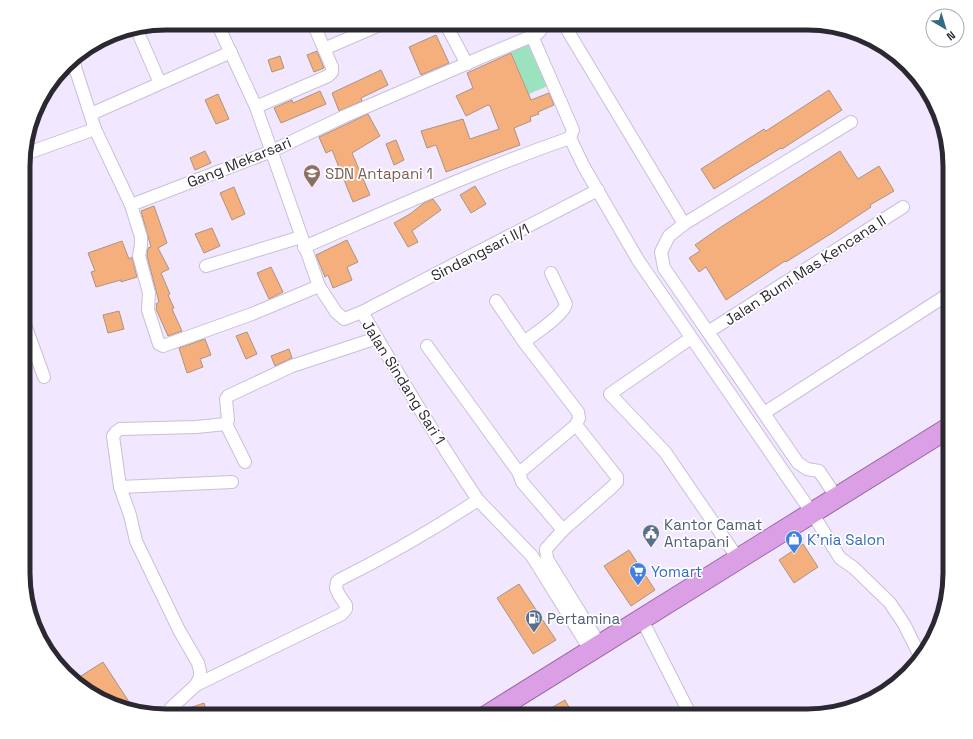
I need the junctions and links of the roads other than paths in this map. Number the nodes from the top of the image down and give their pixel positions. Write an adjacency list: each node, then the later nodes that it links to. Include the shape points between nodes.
1 (220, 30): 10 (street, Jalan Sindang Sari 1)
2 (316, 30): 9 (street)
3 (368, 30): 9 (street)
4 (449, 30): 11 (street)
5 (540, 30): 8 (street)
6 (568, 30): 24 (street)
7 (138, 33): 13 (street)
8 (532, 36): 11 (street, Gang Mekarsari); 18 (street, via 573,130)
9 (324, 49): 14 (street, via 332,67 332,72 328,76)
10 (231, 52): 13 (street); 14 (street, Jalan Sindang Sari 1)
11 (466, 64): 19 (street, Gang Mekarsari, via 345,116)
12 (75, 65): 15 (street)
13 (160, 83): 15 (street)
14 (256, 107): 19 (street, Jalan Sindang Sari 1)
15 (91, 114): 17 (street)
16 (851, 122): 24 (street)
17 (95, 129): 20 (street); 22 (street)
18 (570, 138): 21 (street); 25 (street)
19 (272, 151): 22 (street, Gang Mekarsari); 25 (street, Jalan Sindang Sari 1)
20 (31, 152)
21 (598, 190): 31 (street, Sindangsari II/1); 35 (street, via 638,260)
22 (131, 205): 28 (street, via 141,237 139,256 149,293 148,310 159,344 163,346 252,314)
23 (903, 207): 32 (street, Jalan Bumi Mas Kencana II)
24 (684, 224): 32 (street, via 669,236 661,252 664,268)
25 (303, 242): 26 (street); 28 (street, Jalan Sindang Sari 1)
26 (206, 266)
27 (551, 273): 36 (street, via 566,304 560,313)
28 (319, 286): 31 (street, Jalan Sindang Sari 1, via 336,312 344,319)
29 (943, 298): 39 (street)
30 (496, 301): 36 (street)
31 (362, 312): 34 (street, Jalan Sindang Sari 1)
32 (708, 332): 39 (street)
33 (30, 338): 38 (street)
34 (376, 338): 40 (street, via 292,366 228,396); 48 (street, Jalan Sindang Sari 1)
35 (691, 338): 49 (street); 51 (street, via 610,394 665,452)
36 (524, 342): 41 (street, via 578,412)
37 (427, 346): 44 (street)
38 (44, 377)
39 (764, 413): 47 (street, via 798,463 807,469 819,471)
40 (226, 424): 43 (street); 46 (street, via 120,429 113,436)
41 (576, 425): 44 (street); 50 (street, via 617,477 617,482)
42 (943, 431): 47 (highway)
43 (245, 462)
44 (519, 473): 50 (street, via 522,482)
45 (232, 482): 46 (street)
46 (120, 487): 55 (street, via 136,541 198,663 200,677)
47 (837, 498): 49 (highway)
48 (478, 500): 53 (street, Jalan Sindang Sari 1, via 532,556); 55 (street, via 446,521 336,582 336,588 346,609 342,614)
49 (812, 513): 51 (highway); 54 (street, via 840,558 890,603)
50 (563, 530): 53 (street, via 546,549 547,559)
51 (739, 560): 52 (highway)
52 (642, 620): 53 (highway); 58 (street)
53 (596, 648): 57 (highway)
54 (918, 652)
55 (196, 685): 56 (street)
56 (171, 709)
57 (504, 709)
58 (687, 709)

